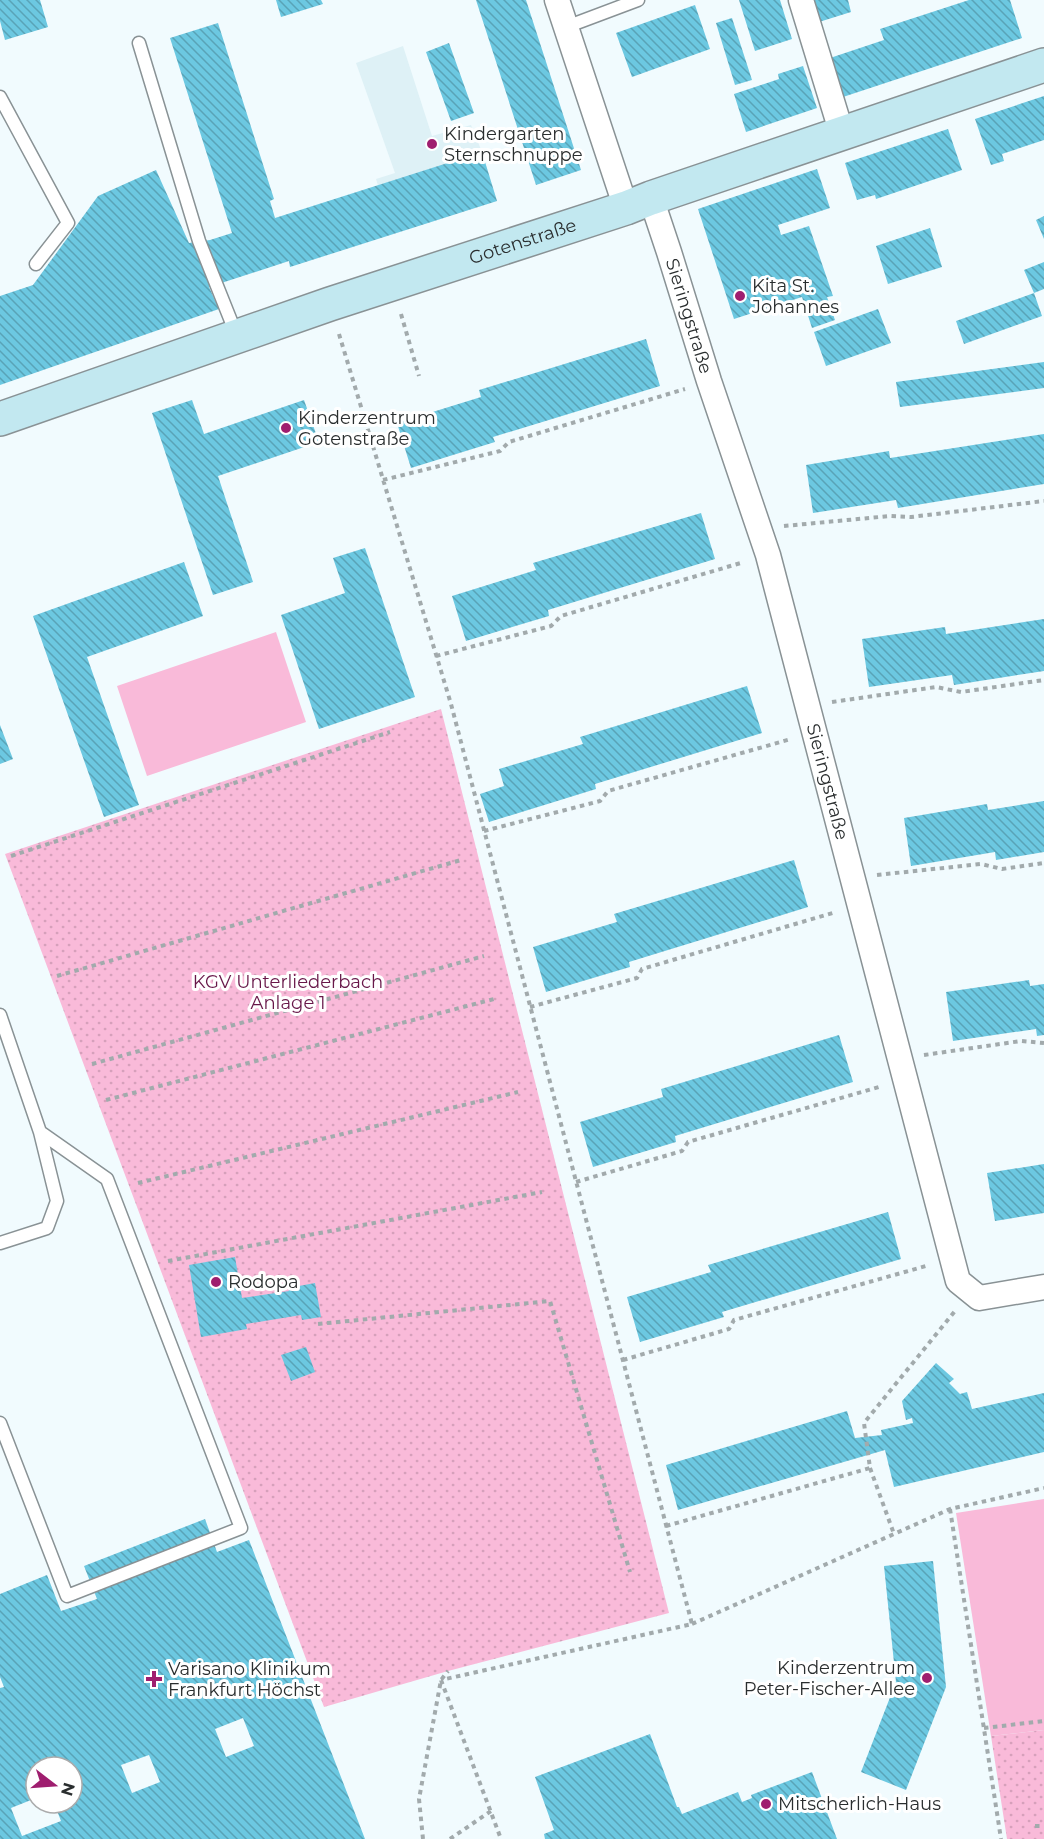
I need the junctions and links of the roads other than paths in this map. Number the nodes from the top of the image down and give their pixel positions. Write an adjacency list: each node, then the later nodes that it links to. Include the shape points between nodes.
1 (557, 0): 4 (street, Sieringstraße)
2 (638, 0): 4 (lane)
3 (801, 0): 8 (street)
4 (566, 27): 9 (street, Sieringstraße)
5 (139, 43): 11 (lane, via 199,241)
6 (1044, 65): 8 (main road, Gotenstraße)
7 (0, 97): 10 (lane, via 68,223)
8 (842, 134): 9 (main road, Gotenstraße)
9 (638, 203): 11 (main road, Gotenstraße); 16 (street, Sieringstraße, via 669,252 768,555 958,1281 979,1298)
10 (36, 264)
11 (237, 337): 12 (main road, Gotenstraße)
12 (0, 419)
13 (0, 1015): 14 (lane)
14 (40, 1132): 15 (lane, via 57,1201 47,1227); 17 (lane, via 107,1179 241,1528 67,1596)
15 (0, 1243)
16 (1044, 1287)
17 (0, 1423)

